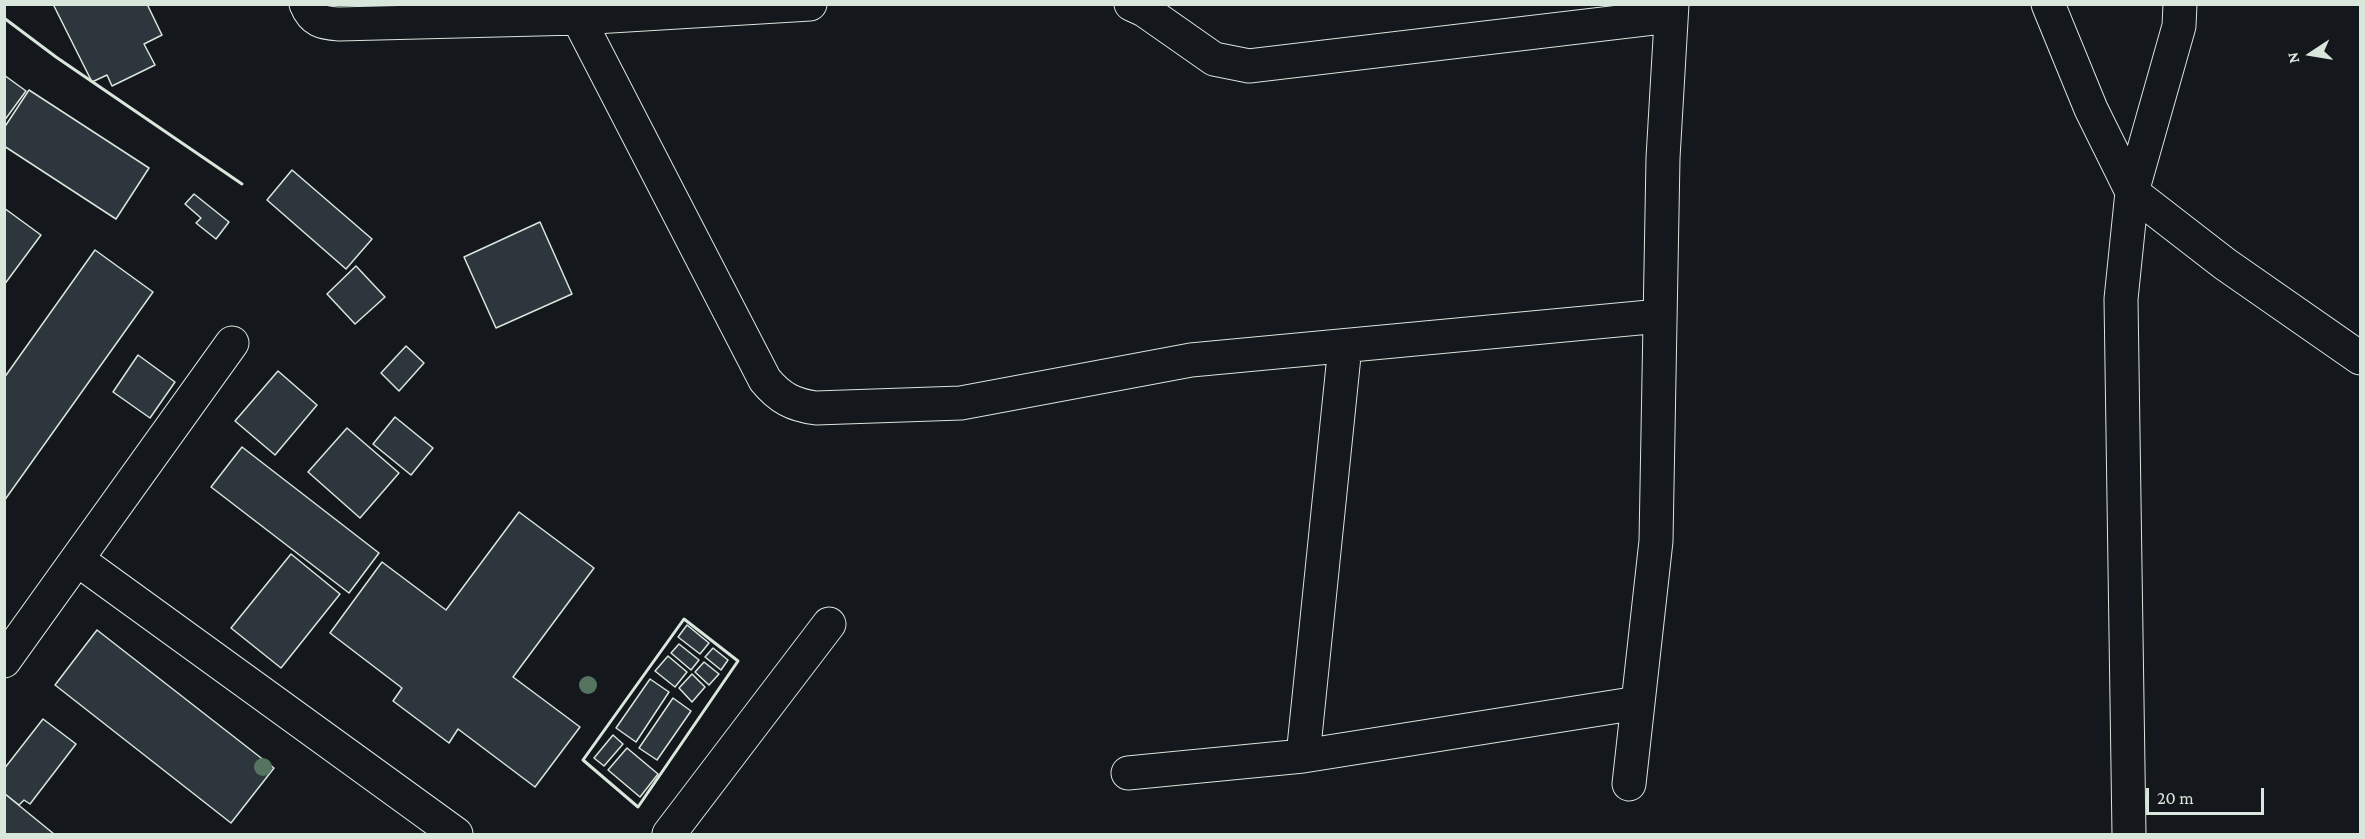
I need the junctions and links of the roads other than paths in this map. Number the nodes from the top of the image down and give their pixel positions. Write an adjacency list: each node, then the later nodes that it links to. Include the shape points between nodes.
1 (306, 4): 7 (street, via 311,15 322,23 339,24)
2 (810, 4): 7 (street)
3 (1131, 4): 6 (street, via 1214,59 1249,66)
4 (2048, 4): 8 (street, via 2091,109)
5 (2180, 4): 8 (street, via 2179,26)
6 (1671, 10): 9 (street)
7 (578, 18): 11 (street, via 765,380 778,395 798,406 961,403 1191,360)
8 (2132, 192): 12 (street, via 2225,264); 22 (street, via 2121,299)
9 (1660, 316): 11 (street); 16 (street, via 1656,541)
10 (232, 343): 13 (street)
11 (1345, 346): 17 (street)
12 (2361, 358)
13 (78, 560): 15 (street); 20 (street)
14 (829, 624): 21 (street)
15 (4, 661)
16 (1638, 703): 17 (street); 19 (street)
17 (1303, 756): 18 (street)
18 (1128, 773)
19 (1629, 784)
20 (456, 834)
21 (669, 834)
22 (2129, 834)

